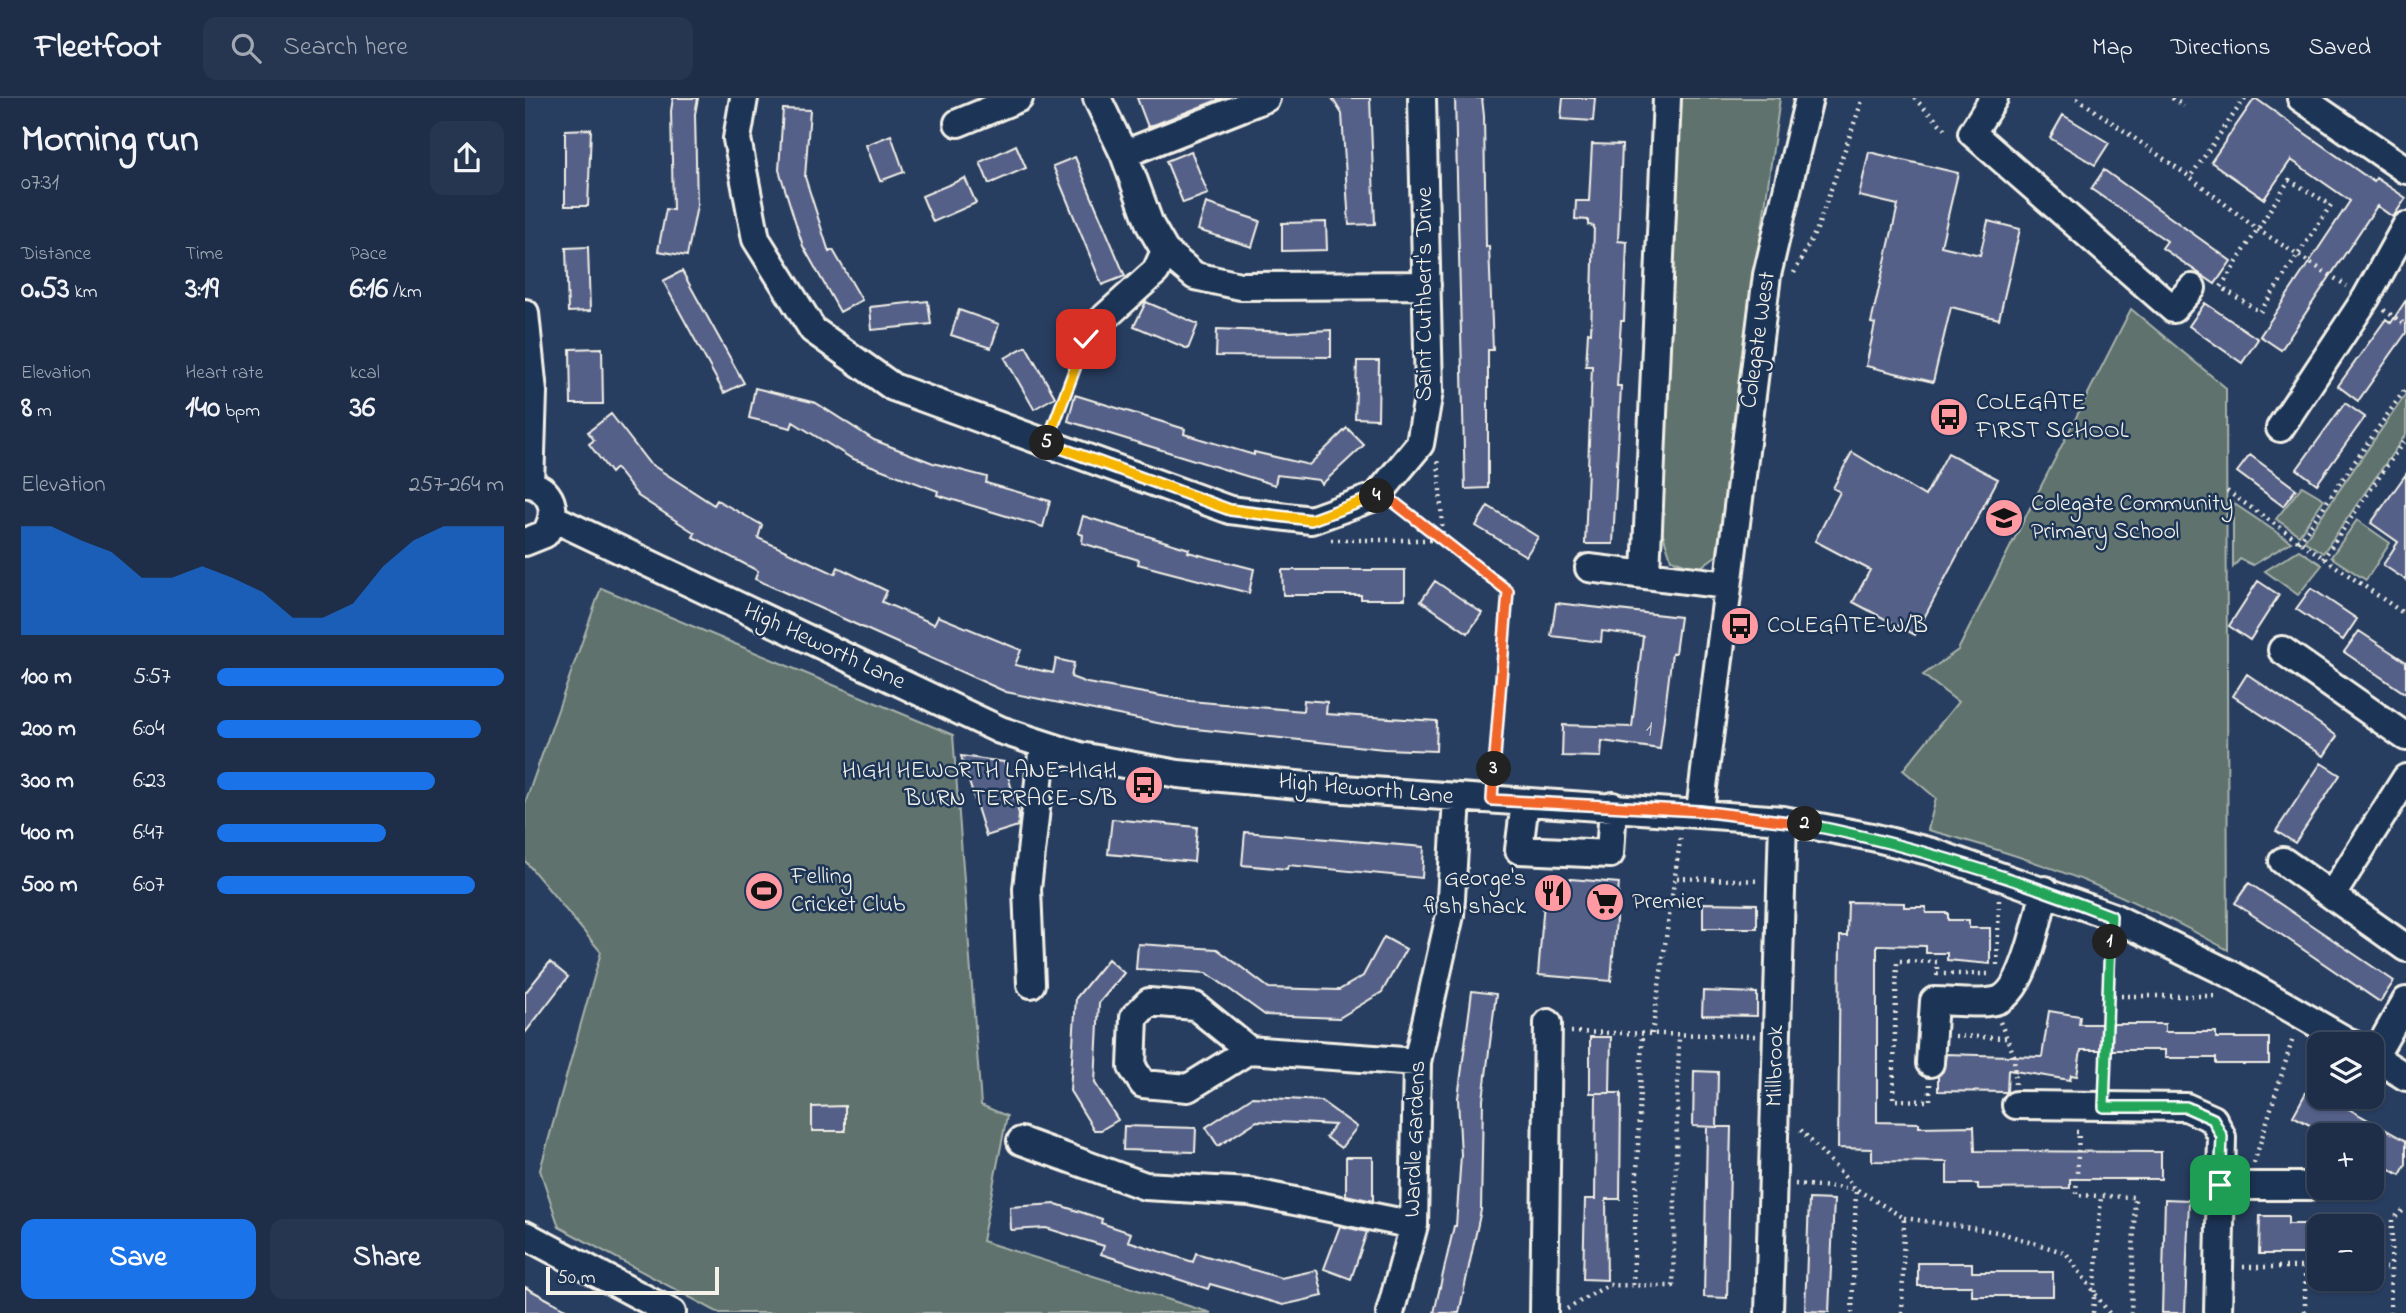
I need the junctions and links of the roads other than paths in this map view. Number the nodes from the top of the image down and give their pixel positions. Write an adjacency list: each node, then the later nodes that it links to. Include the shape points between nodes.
1 (744, 98): 15 (street, Saint Cuthbert's Drive, via 737,139 756,239 813,330 893,387 1230,510 1311,520 1381,492 1420,444 1429,391)
2 (1019, 98): 10 (street)
3 (1097, 98): 11 (street)
4 (1266, 98): 11 (street)
5 (1422, 98): 15 (street, Saint Cuthbert's Drive)
6 (1667, 98): 24 (street)
7 (1809, 98): 25 (street, Colegate West, via 1767,275)
8 (1994, 98): 16 (street, via 1972,133 2173,309)
9 (2301, 98): 12 (street)
10 (958, 123)
11 (1124, 154): 14 (street, via 1150,225)
12 (2406, 170)
13 (2406, 226): 19 (street, via 2366,298)
14 (1165, 251): 15 (street, via 1195,276 1240,286); 18 (street, via 1156,271)
15 (1427, 285)
16 (2192, 288)
17 (525, 313): 20 (street, via 533,392)
18 (1093, 328)
19 (2280, 428)
20 (527, 483): 21 (street, via 548,496)
21 (553, 518): 22 (street, via 545,534); 28 (street, High Heworth Lane, via 1000,730)
22 (525, 543)
23 (1589, 568): 24 (street)
24 (1646, 573): 25 (street)
25 (1727, 585): 33 (street, Colegate West)
26 (2282, 650): 27 (street)
27 (2406, 737)
28 (1043, 745): 30 (street, High Heworth Lane, via 1178,774); 39 (street, via 1027,890)
29 (2406, 778): 37 (street)
30 (1457, 798): 31 (street, High Heworth Lane); 45 (street, Wardle Gardens, via 1450,915)
31 (1525, 802): 32 (street, High Heworth Lane); 32 (street, via 1519,850 1610,855)
32 (1613, 806): 33 (street, High Heworth Lane)
33 (1692, 811): 34 (street, High Heworth Lane)
34 (1783, 820): 36 (street, High Heworth Lane, via 1932,852); 58 (street, Millbrook)
35 (2283, 861): 37 (street)
36 (2045, 890): 42 (street, High Heworth Lane, via 2111,916 2234,976); 46 (street, via 2018,982 2005,996 1996,1001 1934,1001)
37 (2332, 895): 38 (street)
38 (2406, 948)
39 (1031, 984)
40 (2406, 1001): 43 (street)
41 (1547, 1028): 57 (street)
42 (2332, 1032)
43 (2382, 1032)
44 (1249, 1050): 45 (street)
45 (1417, 1062): 53 (street, Wardle Gardens)
46 (1930, 1063)
47 (2384, 1063): 48 (street, High Heworth Lane)
48 (2406, 1077)
49 (2016, 1105): 51 (street, via 2186,1107 2213,1119 2222,1137)
50 (1021, 1141): 53 (street, via 1145,1186 1250,1192)
51 (2220, 1185): 52 (street); 59 (street)
52 (2307, 1186)
53 (1414, 1224): 56 (street, Wardle Gardens)
54 (525, 1235): 55 (street)
55 (672, 1313)
56 (1390, 1313)
57 (1544, 1313)
58 (1769, 1313)
59 (2218, 1313)

